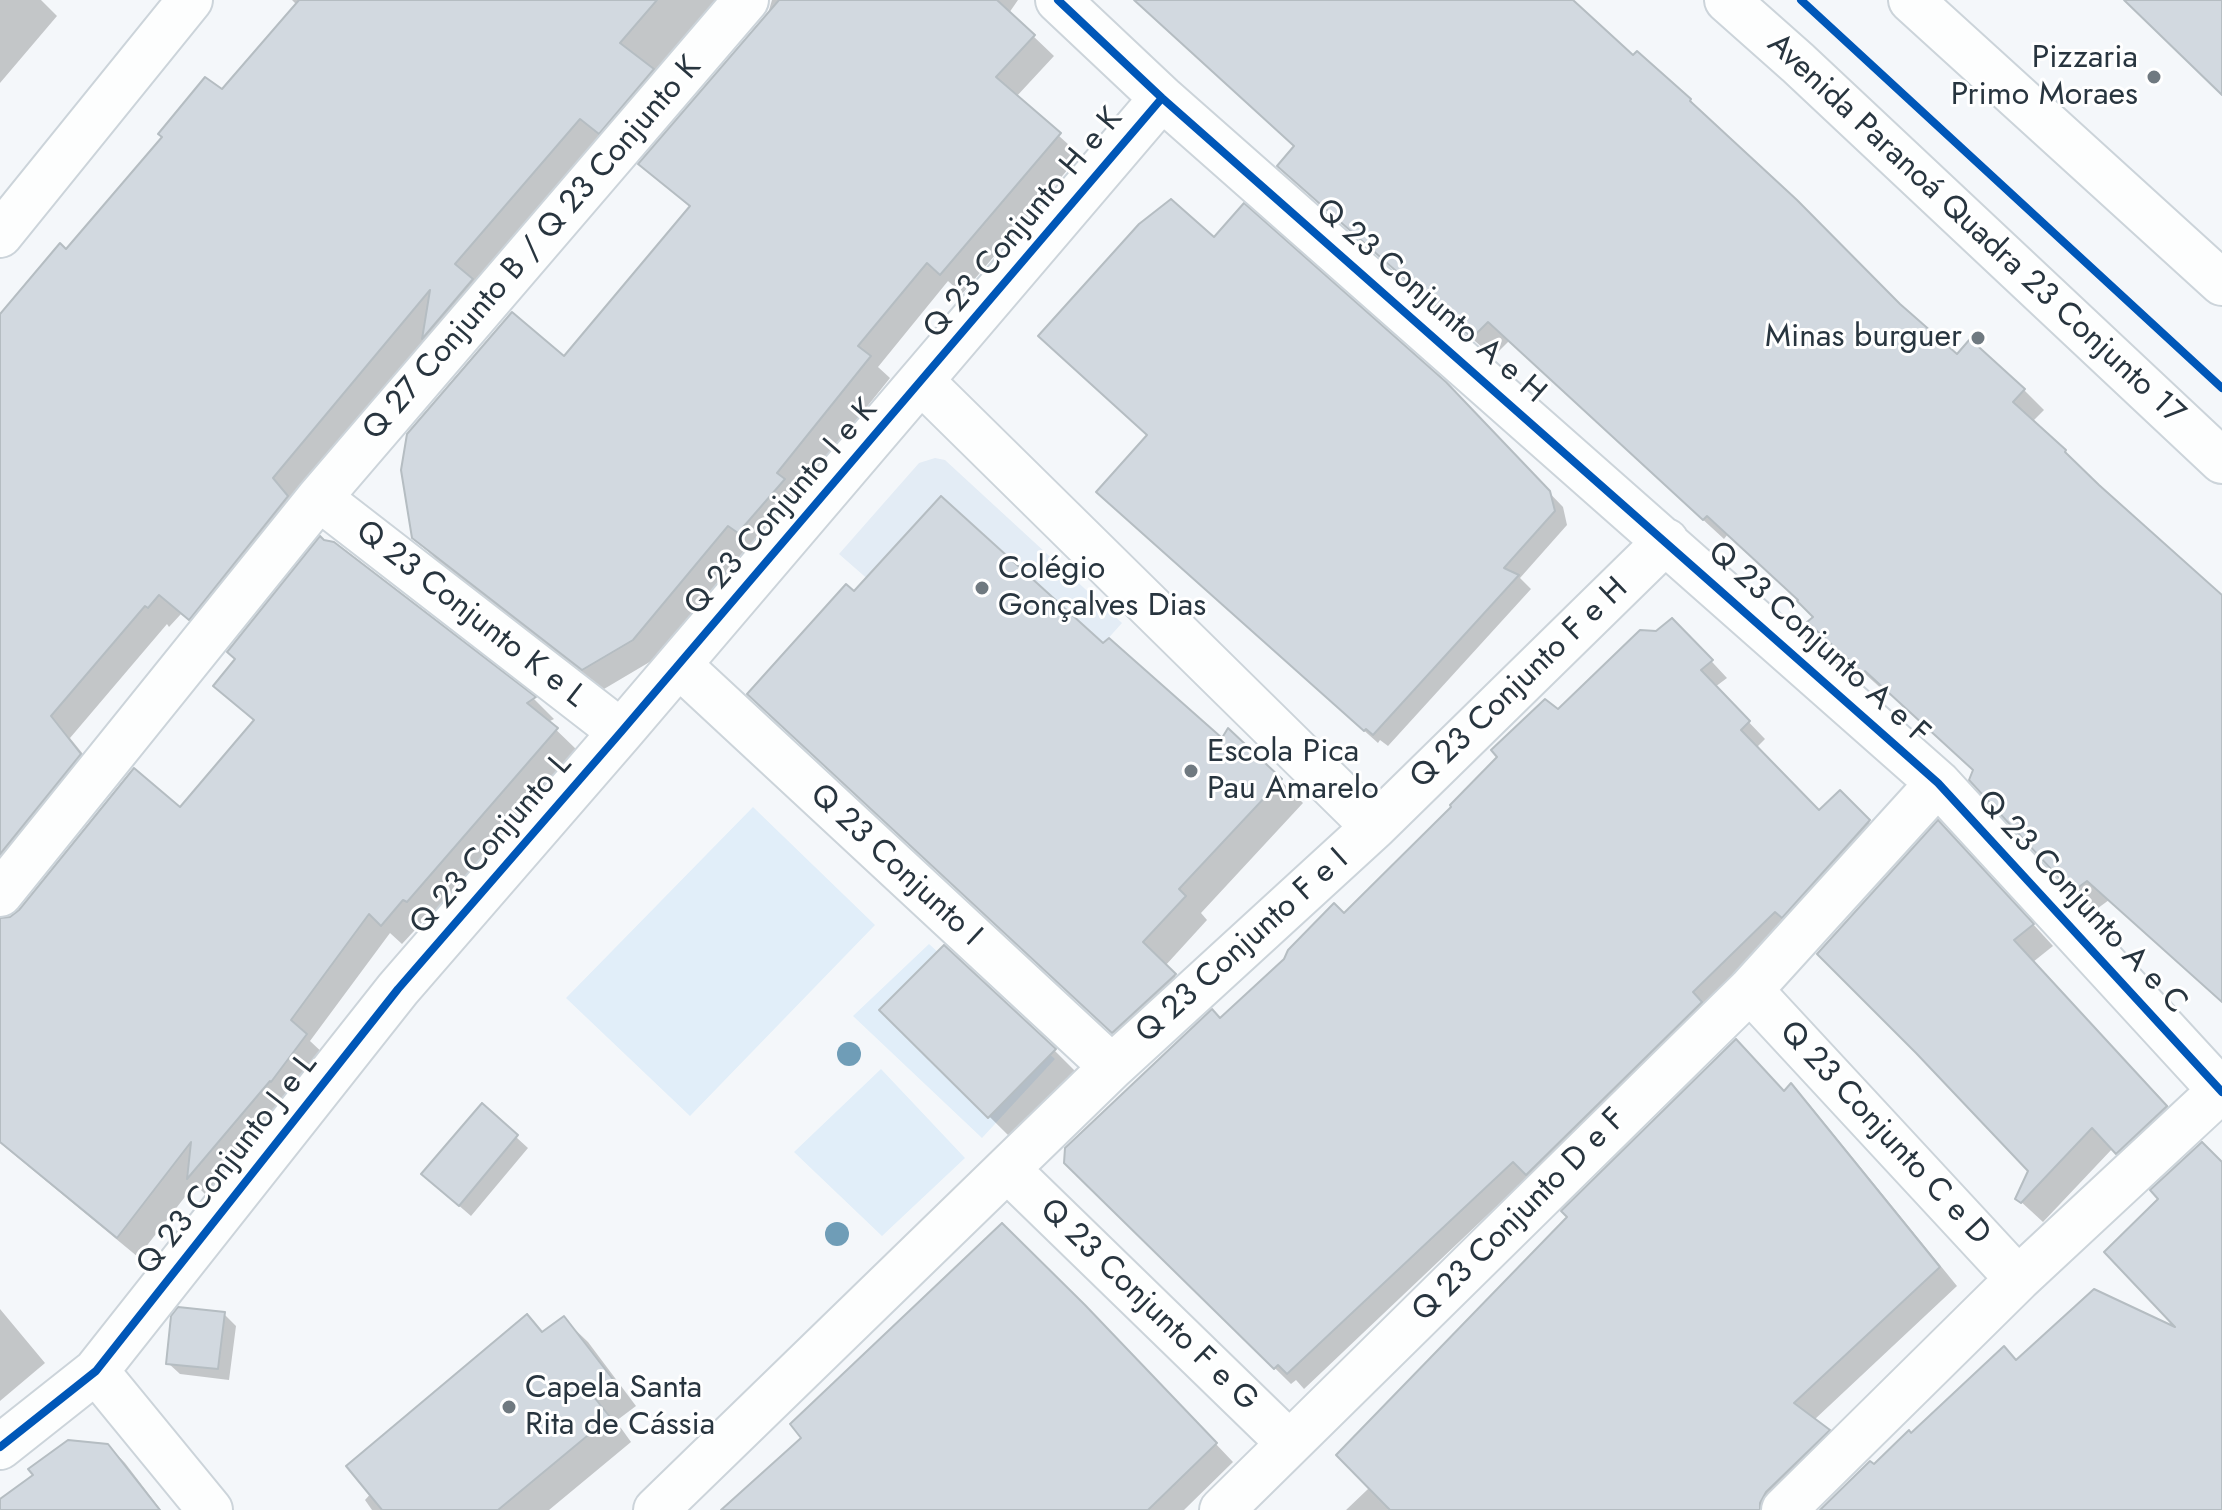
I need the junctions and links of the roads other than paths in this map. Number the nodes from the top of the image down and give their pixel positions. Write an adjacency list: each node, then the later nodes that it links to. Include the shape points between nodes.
1 (746, 0): 11 (street, Q 27 Conjunto B / Q 23 Conjunto K)
2 (1058, 0): 6 (street, Q 23 Conjunto A e H)
3 (1727, 0): 10 (street, Avenida Paranoá Quadra 23 Conjunto 17)
4 (1911, 0): 8 (street)
5 (184, 2): 7 (street)
6 (1162, 98): 9 (street, Q 23 Conjunto H e K); 12 (street, Q 23 Conjunto A e H)
7 (0, 235)
8 (2222, 283)
9 (922, 382): 13 (street, Q 23 Conjunto I e K); 16 (street)
10 (2222, 461)
11 (319, 498): 14 (street, Q 23 Conjunto K e L); 17 (street, Q 27 Conjunto B / Q 23 Conjunto K)
12 (1666, 541): 15 (street, Q 23 Conjunto A e F); 16 (street, Q 23 Conjunto F e H)
13 (679, 665): 14 (street, Q 23 Conjunto I e K); 20 (street, Q 23 Conjunto I)
14 (621, 732): 18 (street, Q 23 Conjunto L)
15 (1938, 783): 19 (street, Q 23 Conjunto D e F); 21 (street, Q 23 Conjunto A e C)
16 (1374, 827): 20 (street, Q 23 Conjunto F e I)
17 (0, 894)
18 (398, 989): 24 (street, Q 23 Conjunto J e L)
19 (1750, 990): 23 (street, Q 23 Conjunto C e D); 25 (street, Q 23 Conjunto D e F)
20 (1112, 1067): 22 (street, Q 23 Conjunto F e I)
21 (2221, 1091): 23 (street)
22 (1007, 1169): 25 (street, Q 23 Conjunto F e G); 28 (street, Q 23 Conjunto F e I)
23 (2018, 1279): 30 (street)
24 (96, 1371): 26 (street, Q 23 Conjunto J e L); 27 (street)
25 (1289, 1443): 29 (street, Q 23 Conjunto D e F)
26 (0, 1447)
27 (210, 1510)
28 (656, 1510)
29 (1222, 1510)
30 (1784, 1510)

